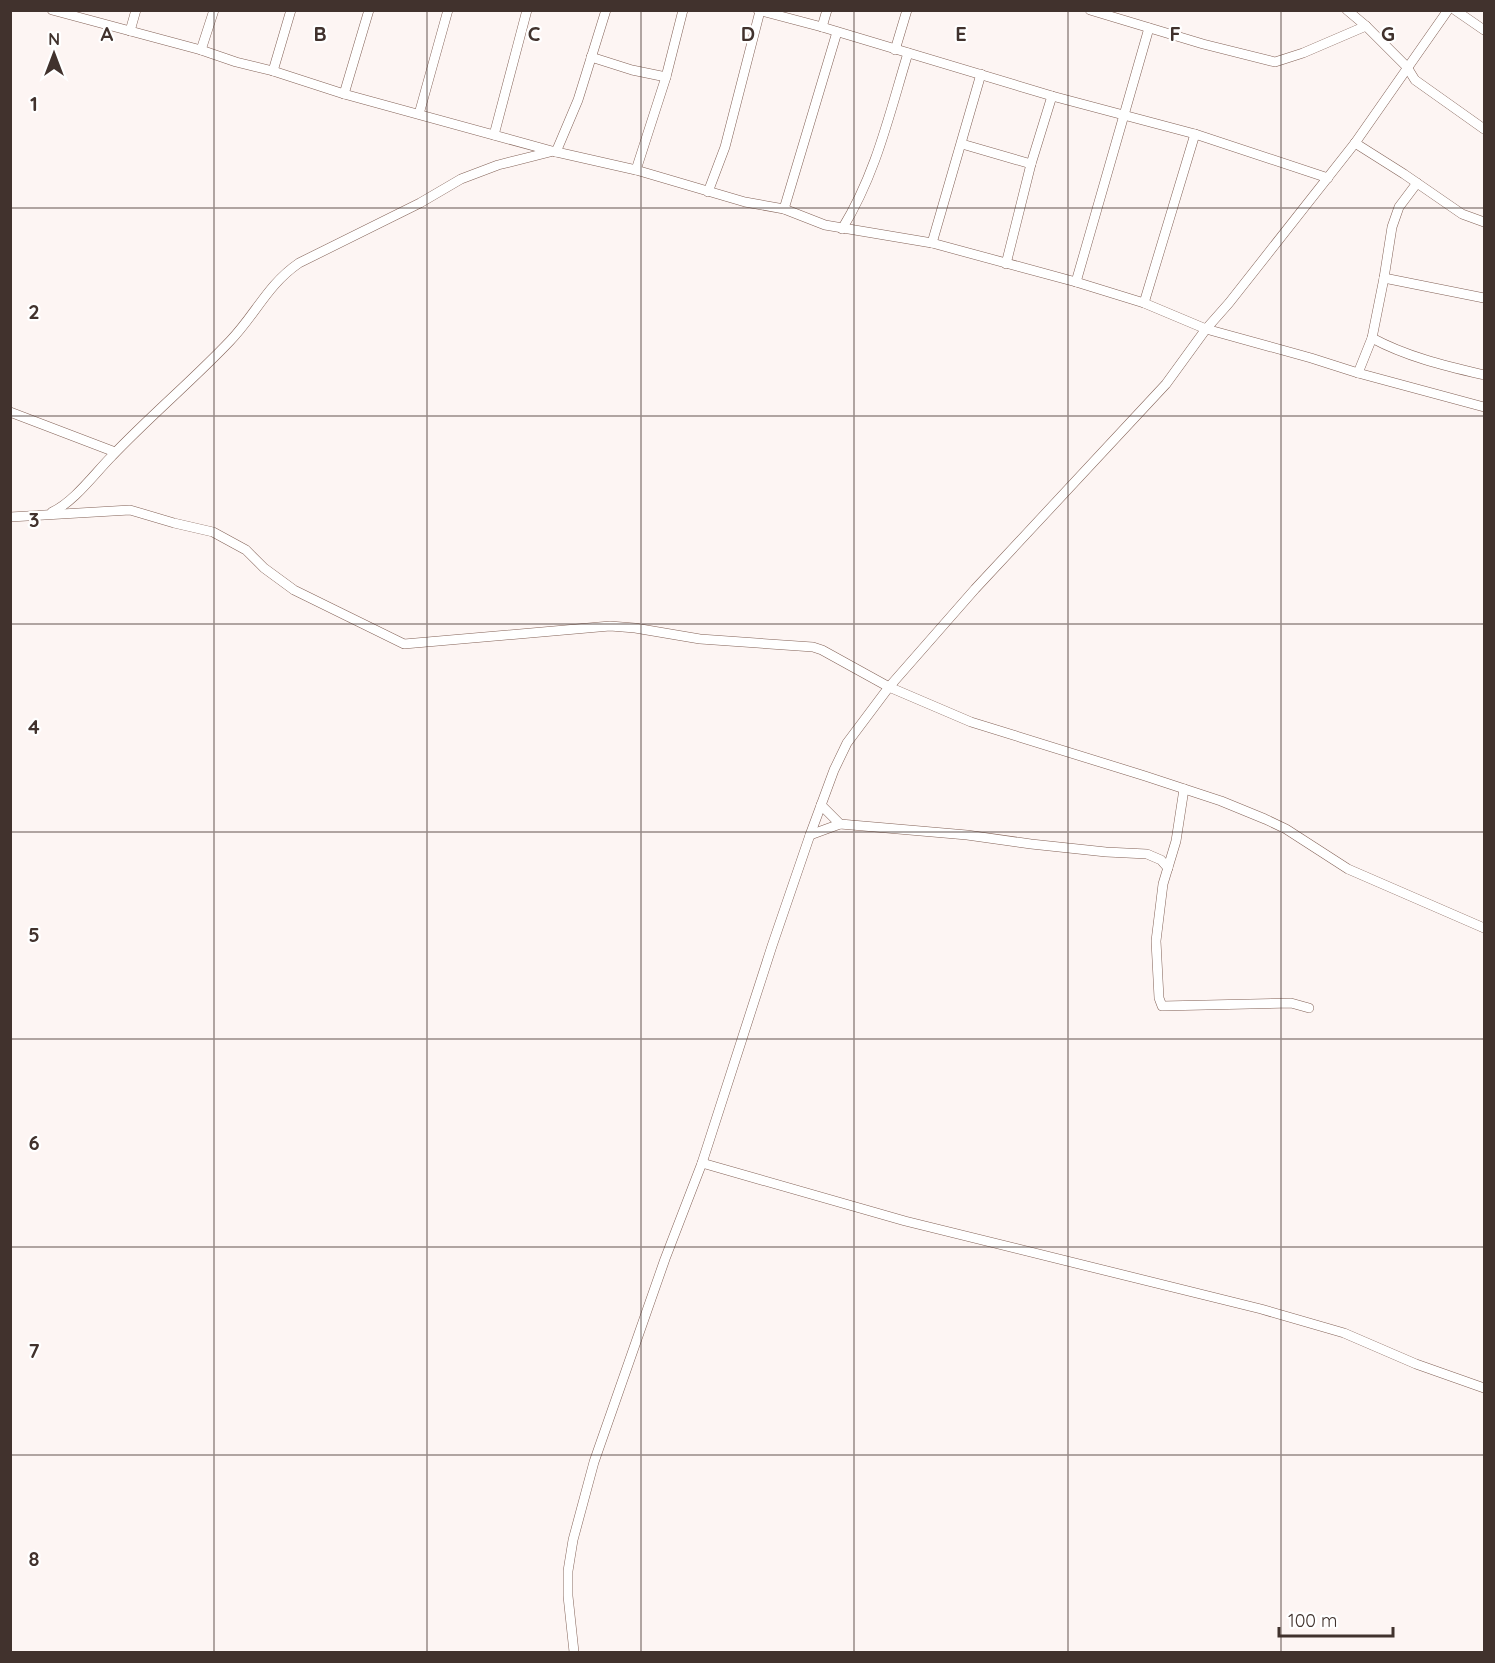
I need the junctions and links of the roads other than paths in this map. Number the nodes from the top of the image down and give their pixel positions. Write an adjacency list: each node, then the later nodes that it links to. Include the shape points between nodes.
1 (136, 10): 21 (street)
2 (213, 10): 23 (street)
3 (291, 10): 28 (street)
4 (369, 10): 31 (street)
5 (448, 10): 33 (street)
6 (527, 10): 37 (street)
7 (606, 10): 26 (street)
8 (683, 10): 30 (street)
9 (827, 10): 18 (street)
10 (907, 10): 24 (street)
11 (1090, 10): 19 (street)
12 (1347, 10): 17 (street)
13 (1448, 10): 27 (street)
14 (1455, 10): 20 (street)
15 (53, 11): 21 (street)
16 (759, 11): 18 (street); 45 (street, via 725,147)
17 (1366, 26): 19 (street, via 1275,62); 27 (street)
18 (822, 27): 22 (street)
19 (1149, 28): 34 (street)
20 (1485, 30)
21 (130, 31): 23 (street)
22 (837, 32): 24 (street); 46 (street)
23 (201, 50): 28 (street)
24 (895, 50): 25 (street)
25 (908, 53): 29 (street); 48 (street, via 868,181)
26 (591, 57): 30 (street); 40 (street, via 578,100)
27 (1407, 67): 35 (street, via 1415,80); 38 (street)
28 (273, 71): 31 (street)
29 (981, 74): 32 (street); 39 (street)
30 (666, 77): 42 (street)
31 (344, 94): 33 (street)
32 (1052, 96): 34 (street); 41 (street)
33 (420, 114): 37 (street)
34 (1124, 114): 36 (street); 52 (street)
35 (1485, 129)
36 (1195, 134): 43 (street); 54 (street)
37 (495, 135): 40 (street)
38 (1355, 143): 43 (street); 44 (street)
39 (962, 144): 41 (street); 49 (street)
40 (554, 152): 42 (street); 61 (street, via 498,165 453,182 299,262 276,281 231,340)
41 (1031, 164): 50 (street)
42 (636, 170): 45 (street)
43 (1328, 178): 55 (street)
44 (1418, 183): 47 (street, via 1462,214); 51 (street, via 1399,207)
45 (708, 192): 46 (street)
46 (784, 209): 48 (street)
47 (1485, 222)
48 (842, 229): 49 (street)
49 (932, 243): 50 (street)
50 (1006, 264): 52 (street)
51 (1384, 278): 53 (street); 56 (street)
52 (1076, 282): 54 (street)
53 (1485, 298)
54 (1144, 303): 55 (street)
55 (1206, 329): 57 (street); 64 (street, via 1166,384 1015,544)
56 (1372, 338): 57 (street); 58 (street, via 1422,359)
57 (1358, 374): 59 (street)
58 (1485, 375)
59 (1485, 407)
60 (10, 412): 61 (street)
61 (115, 452): 62 (street, via 67,502)
62 (47, 514): 63 (street); 64 (street, via 130,510 213,532 246,550 294,590 404,644 594,627 635,628 700,639 813,647)
63 (10, 517)
64 (889, 687): 65 (street, via 971,722); 66 (street, via 848,743)
65 (1184, 789): 69 (street); 70 (street, via 1286,829 1348,869)
66 (821, 805): 67 (street); 68 (street)
67 (840, 824): 68 (street); 69 (street, via 1147,854)
68 (810, 835): 72 (street)
69 (1168, 868): 71 (street, via 1156,941 1162,1006 1291,1002)
70 (1485, 928)
71 (1309, 1008)
72 (702, 1163): 73 (street, via 905,1221 1261,1309 1344,1333); 74 (street, via 594,1462 573,1540 568,1596)
73 (1485, 1388)
74 (574, 1653)

